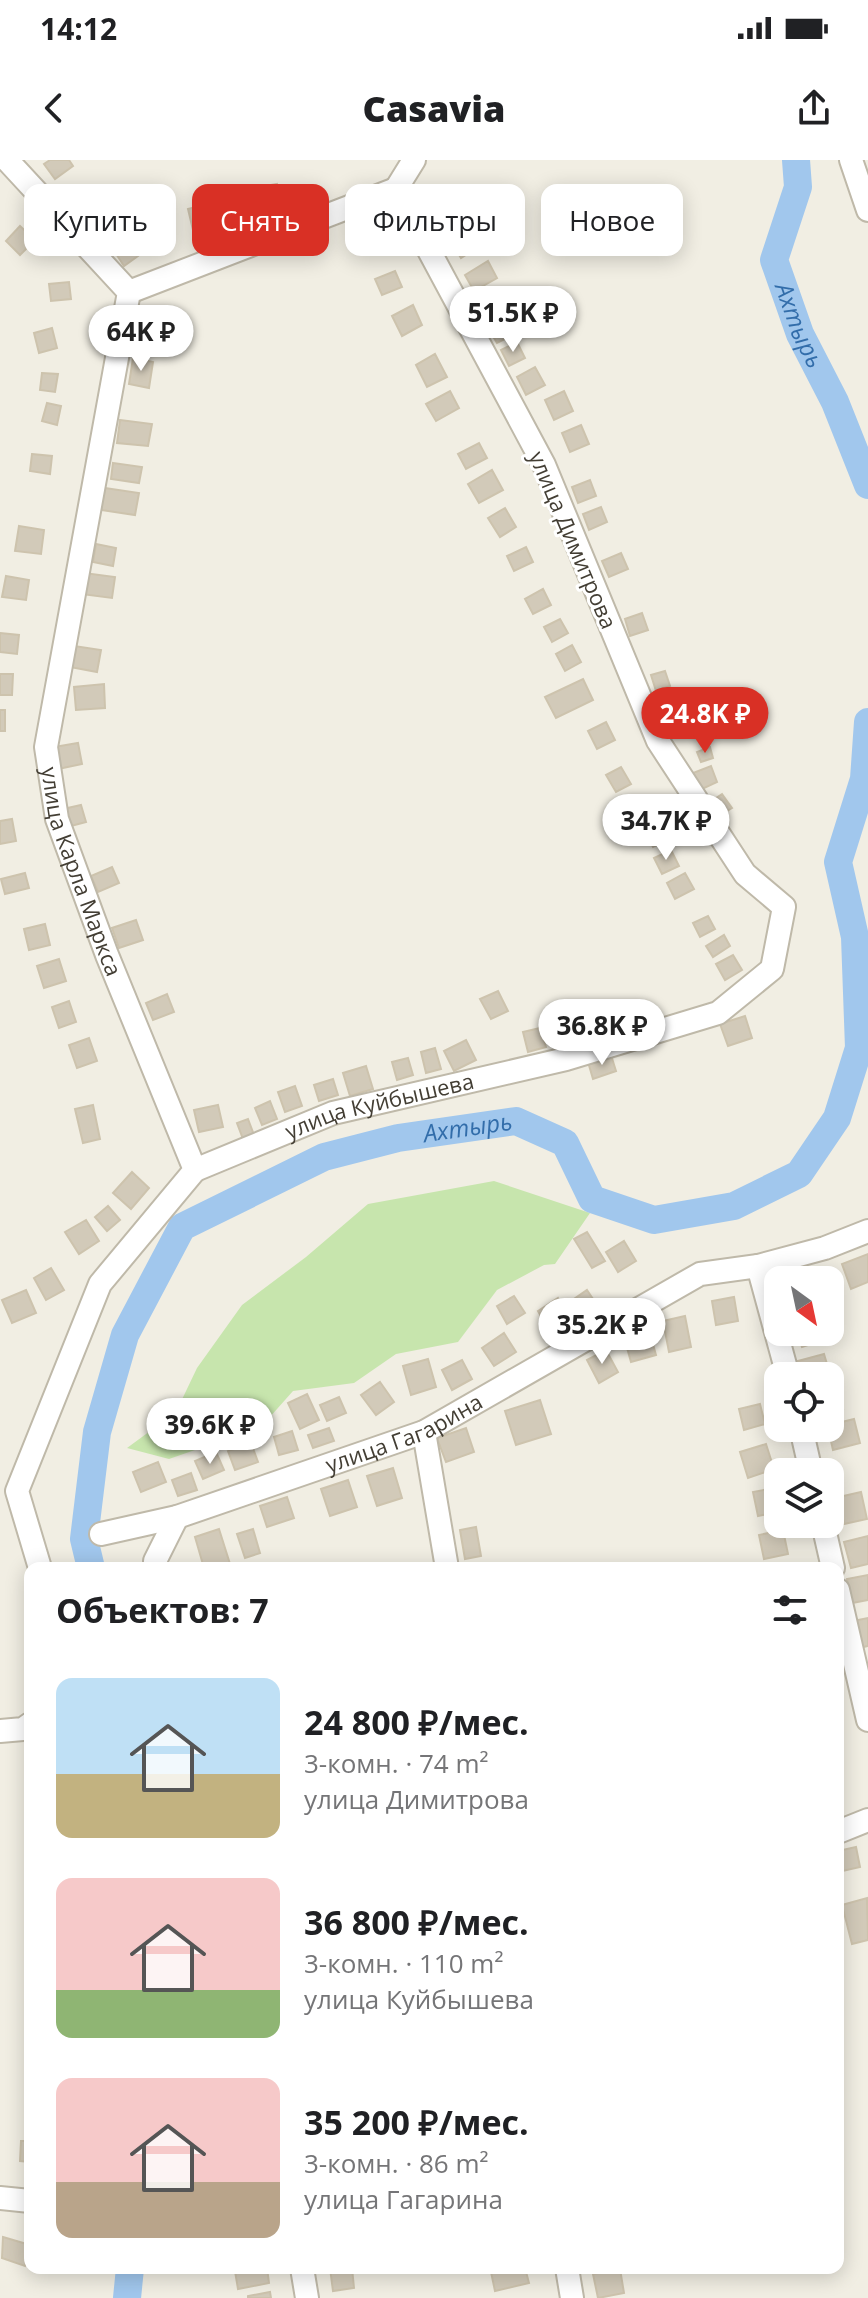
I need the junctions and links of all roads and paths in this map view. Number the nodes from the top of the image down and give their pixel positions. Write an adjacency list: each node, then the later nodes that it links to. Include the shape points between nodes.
1 (7, 160): 8 (street)
2 (414, 160): 4 (street)
3 (851, 160): 6 (street)
4 (399, 184)
5 (345, 209): 8 (street)
6 (868, 210)
7 (432, 256): 9 (street, улица Димитрова, via 544,465 658,741 745,874)
8 (129, 292): 10 (street, улица Карла Маркса, via 46,747 57,819)
9 (784, 907): 10 (street, улица Куйбышева, via 772,969 718,1013 566,1059 333,1113)
10 (195, 1170): 18 (street, via 100,1284 17,1491)
11 (868, 1231): 12 (street, улица Гагарина)
12 (758, 1266): 13 (street); 14 (street, улица Гагарина, via 700,1274)
13 (784, 1362)
14 (424, 1432): 15 (street, улица Гагарина); 20 (street)
15 (177, 1517): 16 (street, улица Гагарина); 19 (street)
16 (101, 1534)
17 (826, 1538): 21 (street)
18 (38, 1562)
19 (155, 1562)
20 (446, 1562)
21 (832, 1562)
22 (844, 1616): 23 (street)
23 (868, 1720)
24 (24, 1727): 25 (street)
25 (0, 1731)
26 (868, 1820): 27 (street)
27 (844, 1830)
28 (0, 2198): 29 (street)
29 (24, 2200)
30 (303, 2274): 32 (street)
31 (568, 2274): 33 (street)
32 (307, 2298)
33 (572, 2298)

